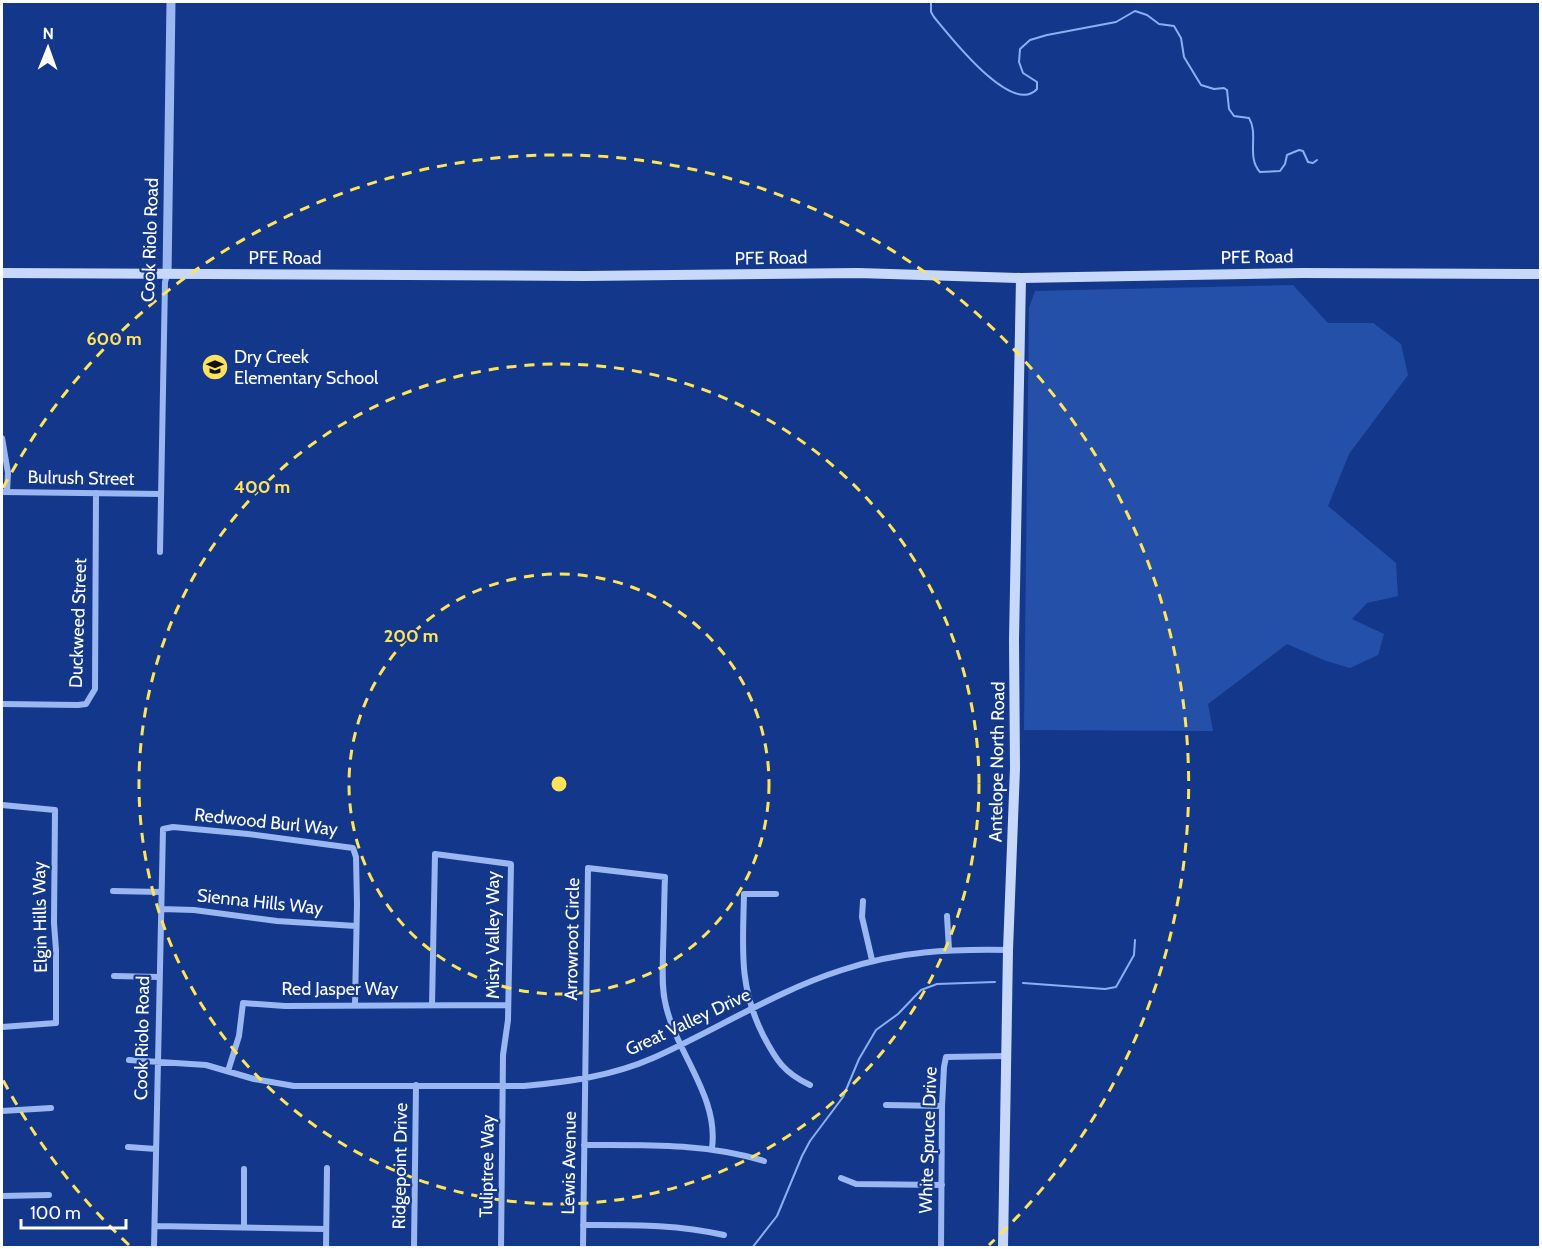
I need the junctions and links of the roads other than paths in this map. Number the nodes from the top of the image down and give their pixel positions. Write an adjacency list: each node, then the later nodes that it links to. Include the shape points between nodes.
1 (171, 2): 3 (street, Cook Riolo Road)
2 (2, 273): 3 (main road, PFE Road)
3 (167, 274): 5 (main road, PFE Road, via 858,273); 9 (street, Cook Riolo Road)
4 (1540, 274): 5 (main road, PFE Road)
5 (1021, 278): 22 (main road, Antelope North Road, via 1015,768)
6 (2, 438): 7 (street, via 8,472)
7 (4, 492): 8 (street, Bulrush Street)
8 (96, 493): 9 (street, Bulrush Street); 11 (street, Duckweed Street, via 95,689 86,704)
9 (161, 494): 10 (street, Cook Riolo Road)
10 (160, 552)
11 (2, 704)
12 (2, 805): 30 (street, Elgin Hills Way, via 55,810 56,1023)
13 (163, 829): 15 (street, Cook Riolo Road); 20 (street, Redwood Burl Way, via 248,834 353,848)
14 (113, 891): 15 (street)
15 (161, 892): 18 (street, Cook Riolo Road)
16 (776, 894): 29 (street, via 744,894 743,967)
17 (863, 901): 23 (street, via 862,917)
18 (161, 909): 20 (street, Sienna Hills Way); 25 (street, Cook Riolo Road)
19 (947, 916): 21 (street)
20 (356, 926): 26 (street, Redwood Burl Way)
21 (949, 949): 22 (street, Great Valley Drive); 23 (street, Great Valley Drive)
22 (1008, 950): 32 (main road, Antelope North Road)
23 (872, 960): 29 (street, Great Valley Drive, via 818,979)
24 (114, 976): 25 (street)
25 (159, 977): 34 (street, Cook Riolo Road)
26 (355, 1004): 27 (street, Red Jasper Way); 35 (street, Red Jasper Way, via 243,1003 239,1036)
27 (432, 1005): 28 (street, Red Jasper Way); 28 (street, Misty Valley Way, via 435,854 511,864)
28 (508, 1005): 39 (street, Misty Valley Way)
29 (751, 1010): 31 (street, Great Valley Drive); 37 (street, via 779,1064)
30 (2, 1027)
31 (680, 1044): 36 (street, Great Valley Drive, via 635,1065); 36 (street, Arrowroot Circle, via 664,993 665,877 588,868); 46 (street, via 710,1112)
32 (1006, 1056): 41 (street, White Spruce Drive, via 946,1057); 66 (main road, Antelope North Road)
33 (129, 1060): 34 (street, Great Valley Drive)
34 (159, 1062): 35 (street, Great Valley Drive, via 206,1065); 47 (street, Cook Riolo Road)
35 (228, 1071): 38 (street, Great Valley Drive, via 294,1086)
36 (584, 1078): 39 (street, Great Valley Drive); 44 (street, Lewis Avenue)
37 (810, 1084)
38 (416, 1085): 39 (street, Great Valley Drive); 62 (street, Ridgepoint Drive)
39 (502, 1085): 63 (street, Tuliptree Way)
40 (886, 1105): 41 (street)
41 (942, 1106): 52 (street, White Spruce Drive)
42 (51, 1108): 43 (street)
43 (2, 1111)
44 (584, 1145): 46 (street); 55 (street, Lewis Avenue)
45 (128, 1147): 47 (street)
46 (712, 1148): 48 (street)
47 (156, 1149): 56 (street, Cook Riolo Road)
48 (764, 1161)
49 (327, 1168): 58 (street)
50 (244, 1169): 57 (street)
51 (841, 1178): 52 (street, via 856,1184)
52 (942, 1185): 65 (street, White Spruce Drive)
53 (49, 1195): 54 (street)
54 (2, 1196)
55 (583, 1225): 59 (street, via 693,1227); 64 (street, Lewis Avenue)
56 (155, 1226): 57 (street); 60 (street, Cook Riolo Road)
57 (244, 1226): 58 (street)
58 (326, 1229): 61 (street)
59 (724, 1235)
60 (154, 1248)
61 (326, 1248)
62 (414, 1248)
63 (501, 1248)
64 (583, 1248)
65 (941, 1248)
66 (1003, 1248)

